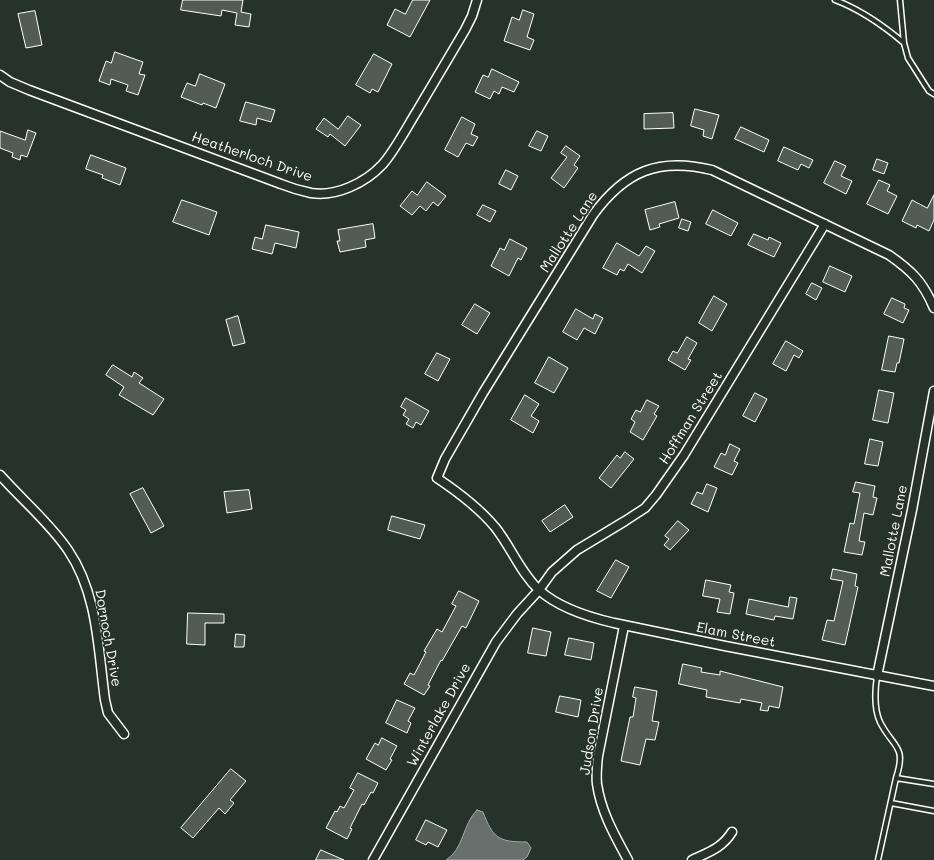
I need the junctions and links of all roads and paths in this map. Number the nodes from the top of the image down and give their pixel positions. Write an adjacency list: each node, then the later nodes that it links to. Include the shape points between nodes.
1 (477, 0): 5 (street, Heatherloch Drive, via 465,30 383,164 359,182 329,192 312,193 282,184 29,90)
2 (835, 0): 4 (lane, via 890,31)
3 (900, 0): 4 (lane)
4 (904, 43): 6 (lane, via 908,58 929,91)
5 (0, 75)
6 (934, 94)
7 (825, 224): 8 (street, Mallotte Lane, via 872,246 902,264 919,280); 11 (street, Hoffman Street, via 684,455 656,495 645,508 577,550 552,572); 11 (street, Mallotte Lane, via 712,170 696,166 665,166 641,172 621,184 603,202 483,393 445,459 437,478 458,492 495,527)
8 (934, 308)
9 (934, 391): 13 (street, Mallotte Lane)
10 (0, 475): 15 (street, Dornoch Drive, via 49,526 76,563 92,608 108,713)
11 (539, 590): 12 (street, Elam Street, via 565,607); 21 (street, Winterlake Drive, via 496,642)
12 (624, 626): 13 (street, Elam Street); 22 (street, Judson Drive, via 596,772 602,805)
13 (878, 676): 14 (street, Elam Street); 16 (lane, via 875,695 880,721 900,751 901,764)
14 (934, 686)
15 (124, 734)
16 (896, 778): 17 (lane); 18 (lane)
17 (934, 784)
18 (891, 802): 19 (lane); 24 (lane)
19 (934, 811)
20 (732, 832): 23 (street, via 726,842)
21 (373, 860)
22 (628, 860)
23 (692, 860)
24 (878, 860)

